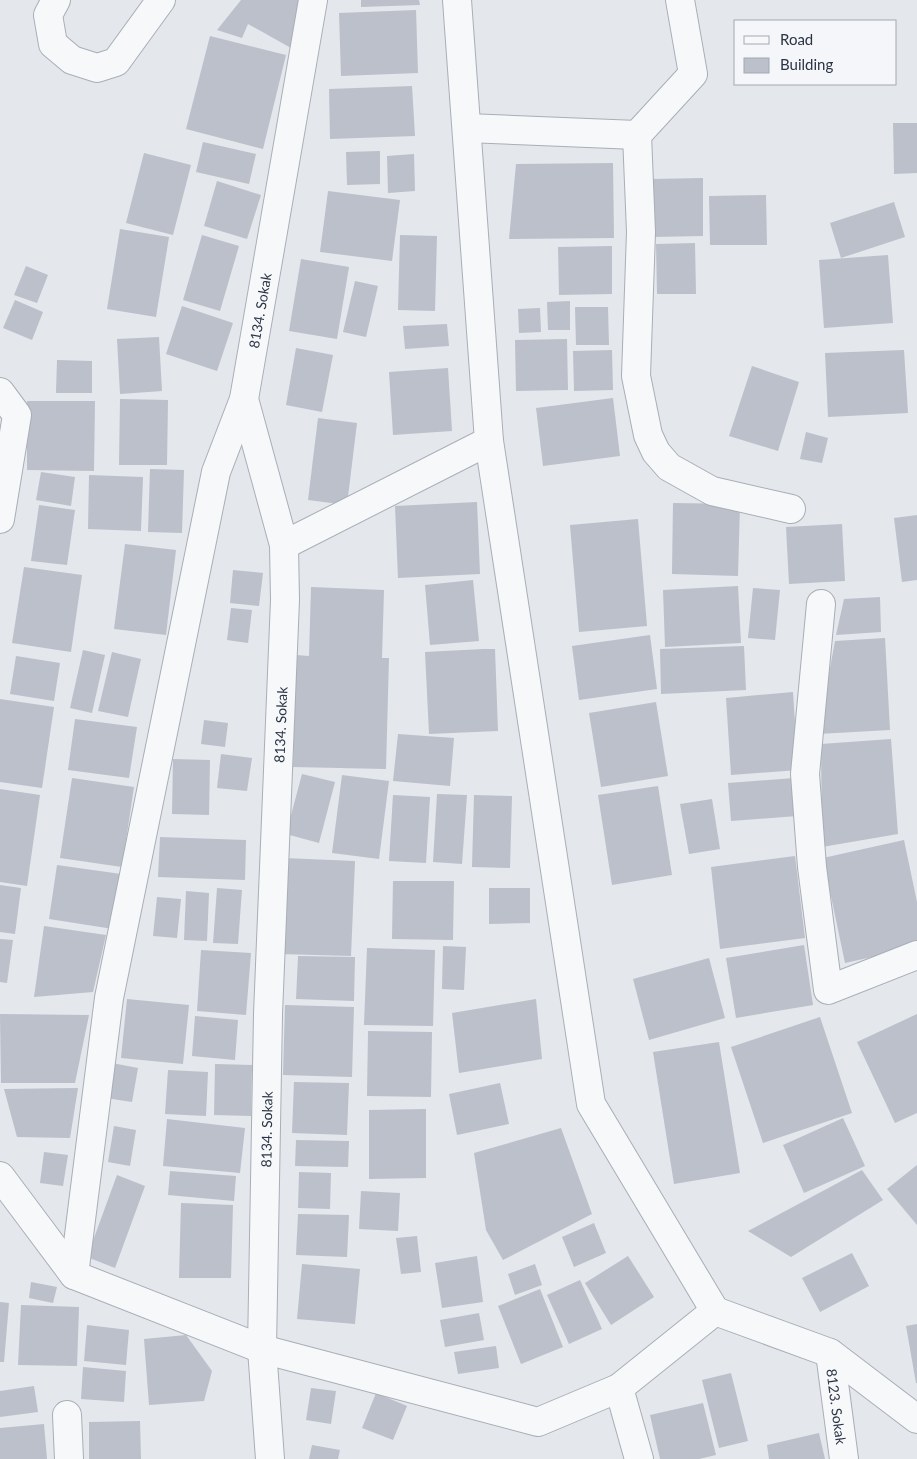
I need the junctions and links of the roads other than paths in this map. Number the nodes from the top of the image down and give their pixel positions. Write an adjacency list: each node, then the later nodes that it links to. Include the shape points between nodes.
1 (56, 0): 2 (street, via 48,15 53,44 72,60 97,68 116,62)
2 (161, 0)
3 (313, 0): 9 (street, 8134. Sokak)
4 (457, 0): 6 (street)
5 (680, 0): 7 (street, via 693,74)
6 (467, 128): 7 (street); 10 (street)
7 (637, 135): 11 (street, via 641,232 636,376 648,434 656,452 669,467 712,491)
8 (0, 392): 12 (street, via 17,415)
9 (244, 399): 13 (street, 8134. Sokak); 17 (street, via 216,472 109,998)
10 (489, 441): 13 (street); 18 (street, via 590,1104)
11 (791, 509)
12 (0, 519)
13 (284, 545): 19 (street, 8134. Sokak, via 285,600 268,1014)
14 (821, 604): 15 (street, via 805,774 812,867 828,990)
15 (917, 956)
16 (0, 1176): 17 (street)
17 (74, 1275): 19 (street)
18 (715, 1311): 20 (street); 21 (street)
19 (262, 1349): 21 (street, via 538,1422); 25 (street, 8134. Sokak)
20 (830, 1352): 23 (street); 27 (street, 8123. Sokak)
21 (619, 1388): 26 (street)
22 (67, 1415): 24 (street)
23 (917, 1419)
24 (69, 1459)
25 (270, 1459)
26 (639, 1459)
27 (844, 1459)

